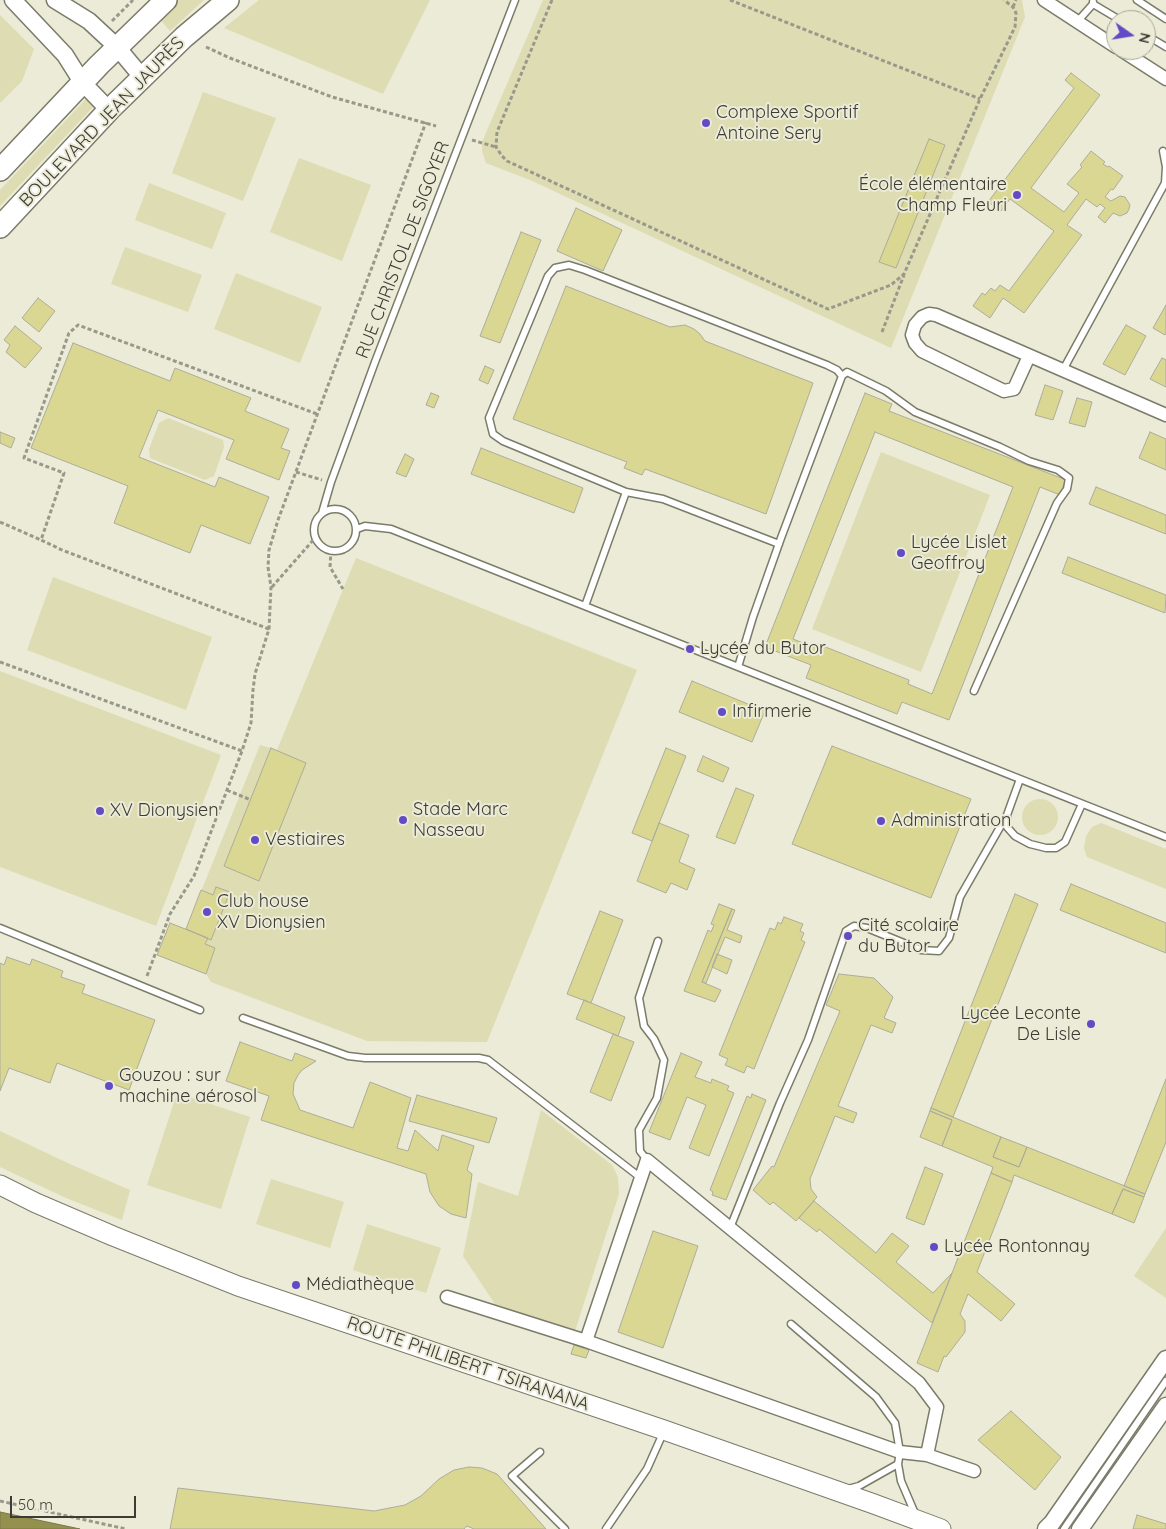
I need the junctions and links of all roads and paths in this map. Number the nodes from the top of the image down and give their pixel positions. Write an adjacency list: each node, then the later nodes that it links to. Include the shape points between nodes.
1 (13, 0): 25 (street, via 65,55)
2 (55, 0): 20 (street, via 89,21)
3 (166, 0): 20 (main road)
4 (228, 0): 23 (main road, BOULEVARD JEAN JAURÈS)
5 (514, 0): 43 (lane, RUE CHRISTOL DE SIGOYER)
6 (552, 0): 31 (path, via 497,132)
7 (730, 0): 26 (path)
8 (1004, 0): 14 (path)
9 (1016, 0): 14 (path)
10 (1044, 0): 16 (street)
11 (1068, 0): 16 (street)
12 (1137, 0): 17 (lane)
13 (1093, 2): 15 (lane); 18 (lane)
14 (1013, 7): 26 (path, via 1015,27)
15 (1106, 11)
16 (1061, 12): 18 (street)
17 (1166, 19)
18 (1077, 22): 19 (street)
19 (1106, 41)
20 (118, 47): 23 (street); 25 (main road)
21 (206, 47): 28 (path, via 332,97)
22 (1136, 60): 24 (street)
23 (142, 77): 27 (main road, BOULEVARD JEAN JAURÈS)
24 (1166, 79)
25 (82, 82): 27 (street); 33 (main road)
26 (980, 99): 35 (path)
27 (109, 110): 34 (main road, BOULEVARD JEAN JAURÈS)
28 (426, 122): 29 (path); 40 (path)
29 (436, 126)
30 (482, 142): 31 (path)
31 (496, 147): 35 (path, via 507,161 828,309 891,285)
32 (1163, 151): 38 (lane, via 1164,183)
33 (0, 170)
34 (0, 227)
35 (904, 274): 36 (path)
36 (882, 332)
37 (1029, 356): 37 (street, via 936,315 922,317 912,335 922,351 1004,391 1014,389); 38 (street)
38 (1063, 370): 41 (street)
39 (842, 376): 44 (lane, via 827,365 585,270 569,265 555,268 548,276 489,418 493,434); 50 (lane); 58 (lane, via 847,372 853,374 886,391 915,412 1029,461 1058,470 1069,478 1067,489 1057,503)
40 (317, 414): 42 (path); 49 (path, via 78,325 69,334 24,458 64,473)
41 (1166, 415)
42 (296, 472): 43 (path); 52 (path, via 269,550)
43 (332, 482): 45 (lane, RUE CHRISTOL DE SIGOYER)
44 (626, 492): 50 (lane, via 663,499); 54 (lane)
45 (322, 512): 47 (lane, via 342,510 350,515); 48 (lane, via 313,528)
46 (0, 522): 49 (path)
47 (357, 529): 51 (lane, via 356,537 346,548); 54 (lane, via 365,526 391,529)
48 (315, 538): 51 (lane); 52 (path)
49 (41, 540): 55 (path)
50 (780, 544): 57 (lane)
51 (331, 550): 53 (path, via 330,567)
52 (272, 587): 55 (path)
53 (343, 589)
54 (585, 606): 57 (lane)
55 (269, 629): 59 (path, via 255,674 251,723)
56 (0, 662): 59 (path)
57 (738, 667): 60 (lane)
58 (974, 691)
59 (242, 751): 61 (path)
60 (1020, 779): 63 (lane); 64 (lane)
61 (227, 790): 62 (path); 68 (path, via 194,876 170,914)
62 (251, 800)
63 (1082, 804): 64 (lane, via 1065,842 1056,848 1030,844 1015,836 1007,827); 65 (lane)
64 (1007, 815): 74 (lane, via 960,897 949,938 939,951 921,950 867,928 854,926 846,931 808,1040)
65 (1166, 837)
66 (0, 928): 68 (lane)
67 (658, 941): 71 (lane, via 639,998 644,1026 664,1060 658,1098 639,1130 640,1151)
68 (143, 986): 69 (lane)
69 (200, 1010)
70 (243, 1018): 72 (lane, via 348,1056 488,1060)
71 (647, 1160): 72 (street); 74 (street)
72 (640, 1178): 77 (street)
73 (0, 1185): 81 (main road, ROUTE PHILIBERT TSIRANANA, via 105,1233 238,1286)
74 (730, 1228): 83 (street, via 919,1384 937,1407)
75 (447, 1297): 77 (street)
76 (791, 1324): 84 (lane, via 876,1397 895,1424)
77 (586, 1341): 84 (street)
78 (1166, 1359): 93 (street)
79 (1166, 1381): 94 (lane)
80 (1166, 1406): 95 (street)
81 (664, 1430): 86 (main road, ROUTE PHILIBERT TSIRANANA); 91 (lane, via 647,1469)
82 (540, 1452): 90 (lane, via 512,1476)
83 (927, 1455): 84 (street); 85 (street)
84 (899, 1458): 86 (lane, via 859,1486); 88 (lane, via 902,1481)
85 (974, 1471)
86 (839, 1491): 88 (main road, ROUTE PHILIBERT TSIRANANA)
87 (0, 1501): 89 (path)
88 (920, 1525): 92 (main road, ROUTE PHILIBERT TSIRANANA)
89 (126, 1529)
90 (565, 1529)
91 (606, 1529)
92 (941, 1529)
93 (1046, 1529)
94 (1064, 1529)
95 (1080, 1529)

